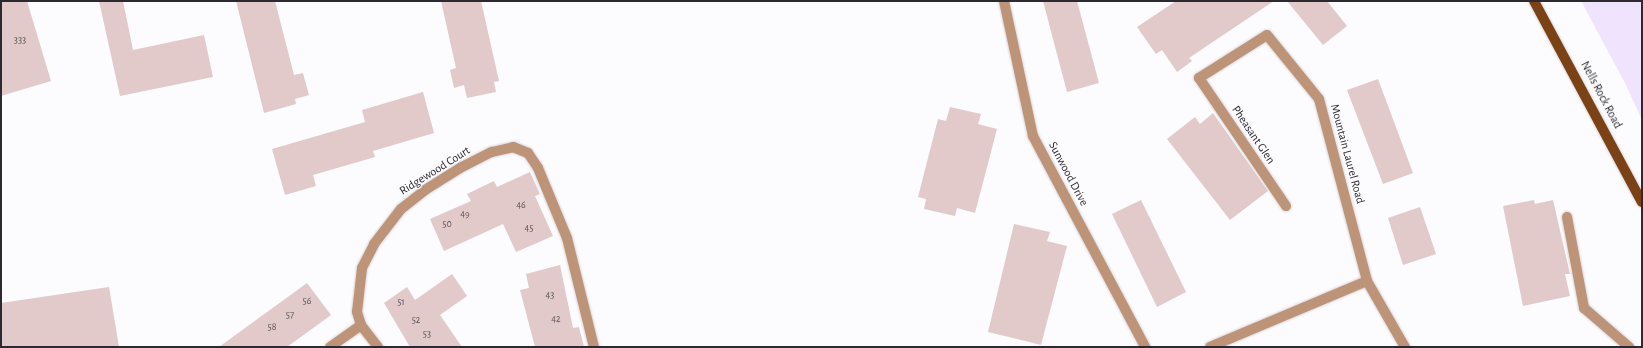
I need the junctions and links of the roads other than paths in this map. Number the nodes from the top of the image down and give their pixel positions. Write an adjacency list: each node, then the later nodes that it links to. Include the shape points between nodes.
1 (1004, 1): 12 (street, Sunwood Drive, via 1033,136)
2 (1534, 1): 4 (main road, Nells Rock Road)
3 (1199, 78): 5 (street, Pheasant Glen); 7 (street, Mountain Laurel Road, via 1267,34 1320,99)
4 (1642, 202)
5 (1286, 206)
6 (1567, 217): 15 (street, via 1584,308)
7 (1367, 281): 13 (street); 14 (street, Mountain Laurel Road)
8 (361, 325): 9 (street); 10 (street, Ridgewood Court); 11 (street, Ridgewood Court, via 357,312 362,268 374,244 401,209 460,168 492,152 513,147 528,153 538,168 567,238)
9 (330, 347)
10 (378, 347)
11 (594, 347)
12 (1145, 347)
13 (1210, 347)
14 (1405, 347)
15 (1629, 347)

